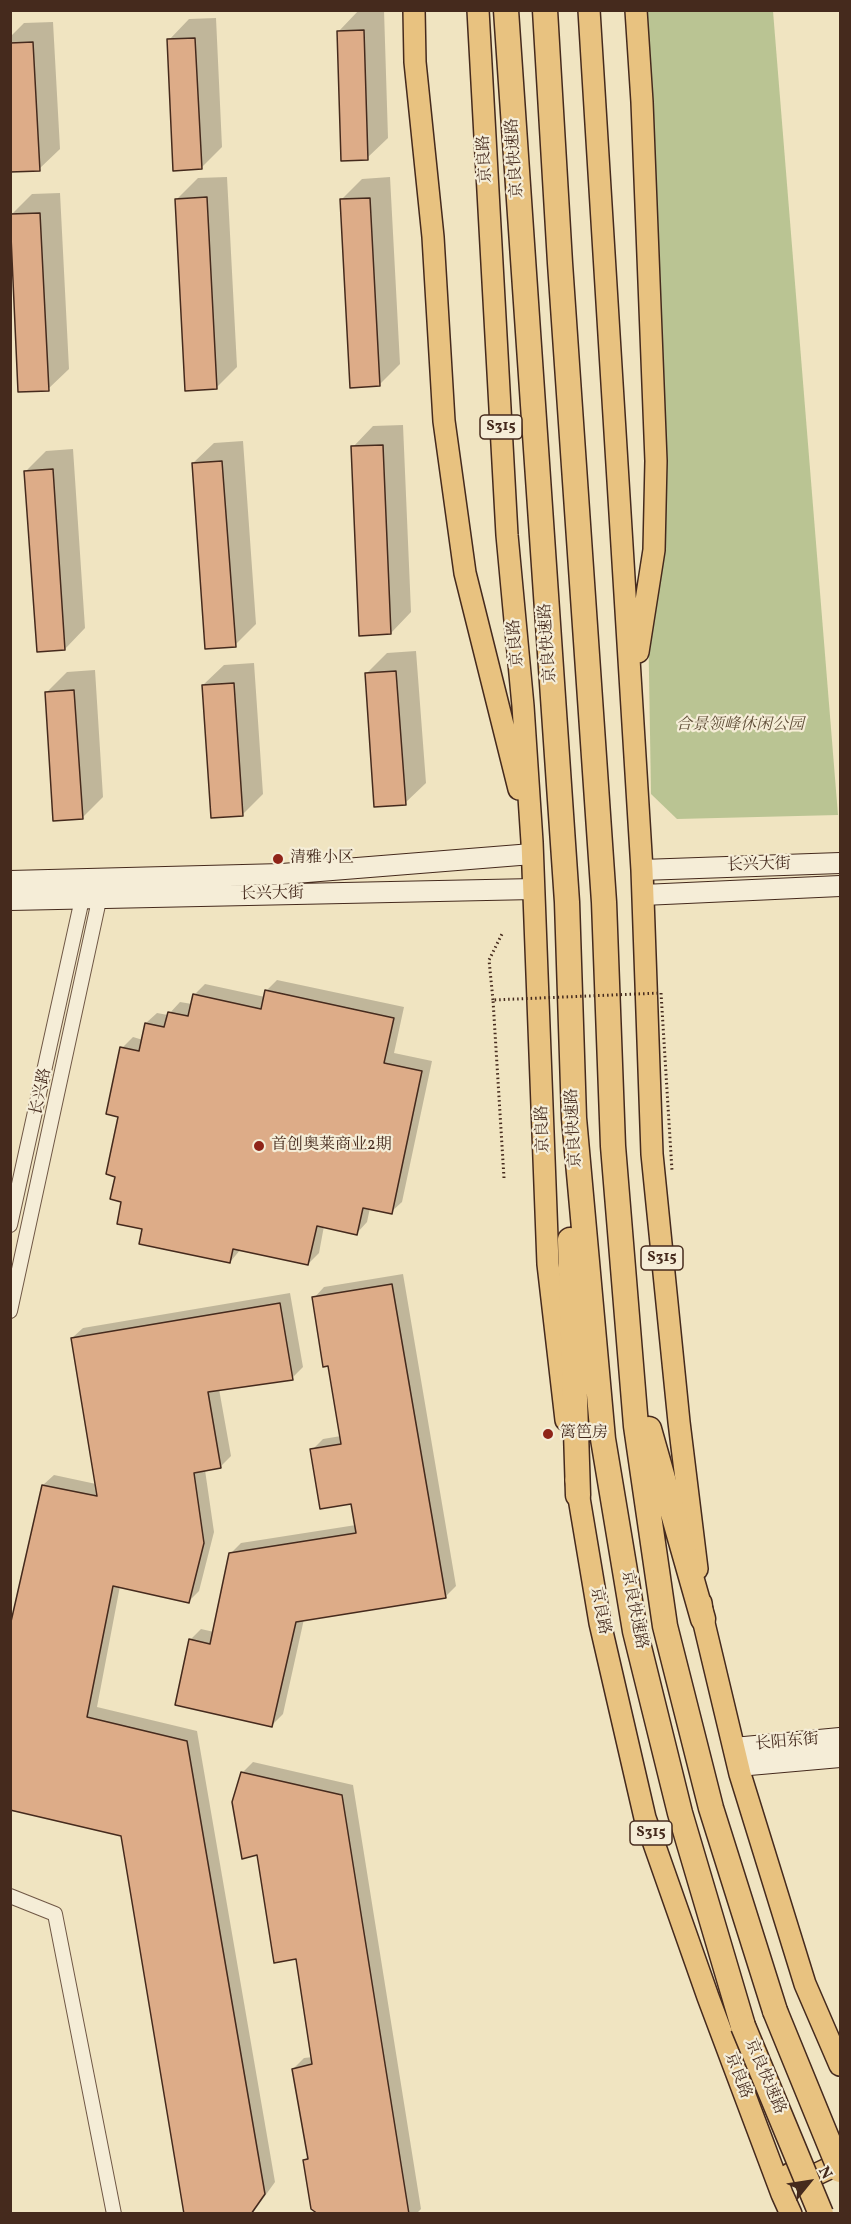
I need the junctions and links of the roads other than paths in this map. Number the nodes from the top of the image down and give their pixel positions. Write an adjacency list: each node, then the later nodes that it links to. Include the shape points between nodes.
1 (414, 10): 8 (main road, via 444,421 465,573)
2 (478, 10): 8 (main road, 京良路 / S315, via 507,535)
3 (506, 10): 17 (highway, 京良快速路, via 567,902)
4 (545, 10): 20 (highway, 京良快速路, via 604,902 613,1146)
5 (589, 10): 7 (main road, S315)
6 (636, 10): 7 (main road, via 656,461 654,550)
7 (632, 709): 10 (main road, S315)
8 (532, 848): 13 (street, 长兴大街, via 333,872); 14 (main road, 京良路 / S315)
9 (840, 863): 10 (street, 长兴大街)
10 (642, 870): 15 (main road, S315)
11 (10, 881): 13 (street, 长兴大街)
12 (840, 886): 15 (street, 长兴大街)
13 (93, 889): 14 (street, 长兴大街); 16 (street, 长兴大街); 18 (street, 长兴路); 19 (street, 长兴路)
14 (534, 889): 21 (main road, 京良路 / S315, via 548,1264)
15 (643, 895): 22 (main road, S315, via 652,1154)
16 (10, 900)
17 (574, 1118): 21 (highway, via 570,1247); 33 (highway, 京良快速路, bridge, via 603,1439 635,1631 680,1813 743,2026)
18 (10, 1225)
19 (10, 1311)
20 (632, 1372): 22 (highway); 30 (highway, 京良快速路, bridge, via 665,1626 711,1808 776,2011)
21 (578, 1495): 28 (main road, 京良路 / S315, via 600,1623 645,1818)
22 (703, 1619): 24 (main road, S315)
23 (840, 1738): 24 (street, 长阳东街)
24 (736, 1757): 25 (street, 长阳东街); 27 (main road, S315, via 805,1984)
25 (840, 1757)
26 (10, 1896): 31 (street, via 55,1914)
27 (840, 2065)
28 (768, 2158): 29 (main road, via 786,2174 815,2175); 32 (main road, 京良路 / S315)
29 (840, 2163)
30 (840, 2170)
31 (114, 2214)
32 (791, 2214)
33 (821, 2214)

